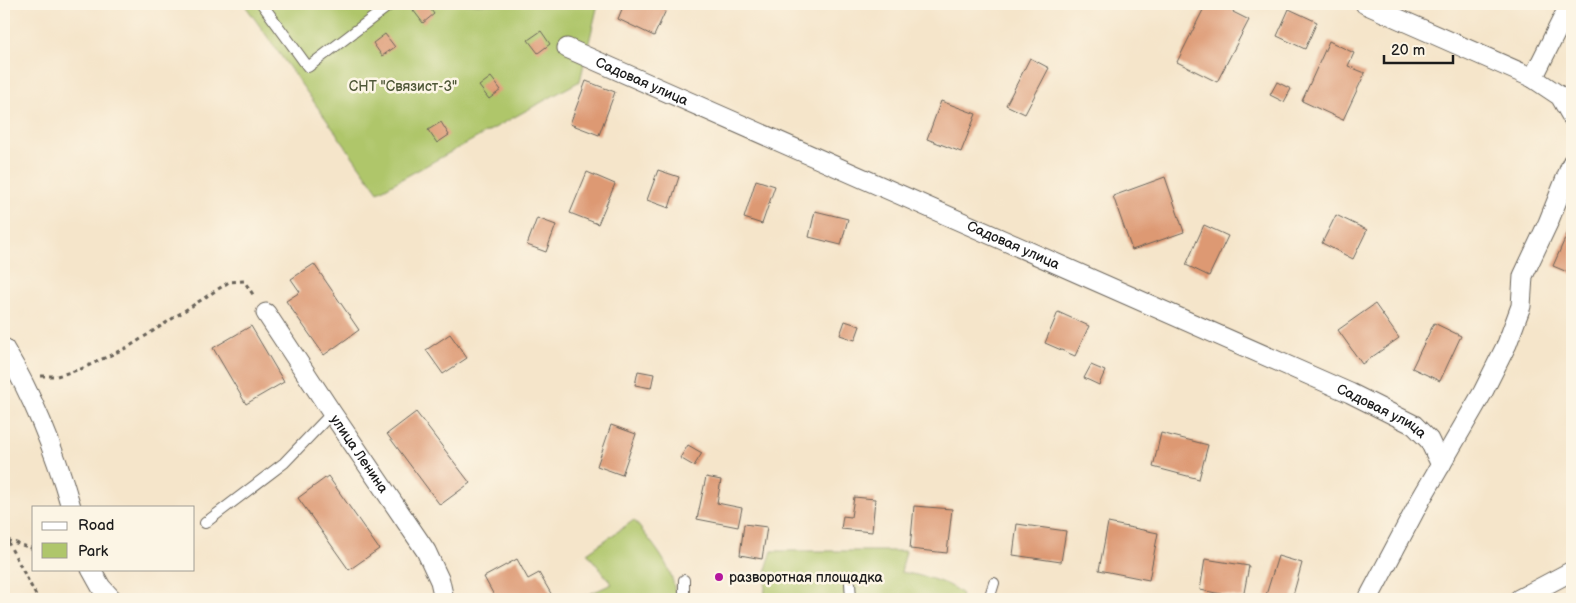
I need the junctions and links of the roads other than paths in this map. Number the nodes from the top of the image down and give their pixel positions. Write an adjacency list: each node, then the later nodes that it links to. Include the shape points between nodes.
1 (262, 4): 2 (lane, via 308,67)
2 (391, 4)
3 (1365, 4): 6 (street)
4 (1570, 4): 6 (street)
5 (567, 48): 12 (street, Садовая улица, via 1350,393 1414,426 1429,440)
6 (1533, 78): 7 (street, via 1560,96)
7 (1572, 117)
8 (1572, 163): 12 (street, via 1523,276 1521,306 1507,344)
9 (266, 312): 11 (street, улица Ленина)
10 (4, 348): 13 (street, via 38,413)
11 (332, 413): 14 (lane, via 284,463); 21 (street, улица Ленина, via 426,551 440,580)
12 (1441, 465): 25 (street)
13 (71, 506)
14 (205, 523)
15 (91, 570): 20 (street)
16 (1572, 571): 26 (street)
17 (684, 580): 22 (lane)
18 (850, 583): 23 (lane)
19 (994, 583): 24 (lane)
20 (112, 599)
21 (444, 599)
22 (684, 599)
23 (851, 599)
24 (989, 599)
25 (1368, 599)
26 (1519, 599)

